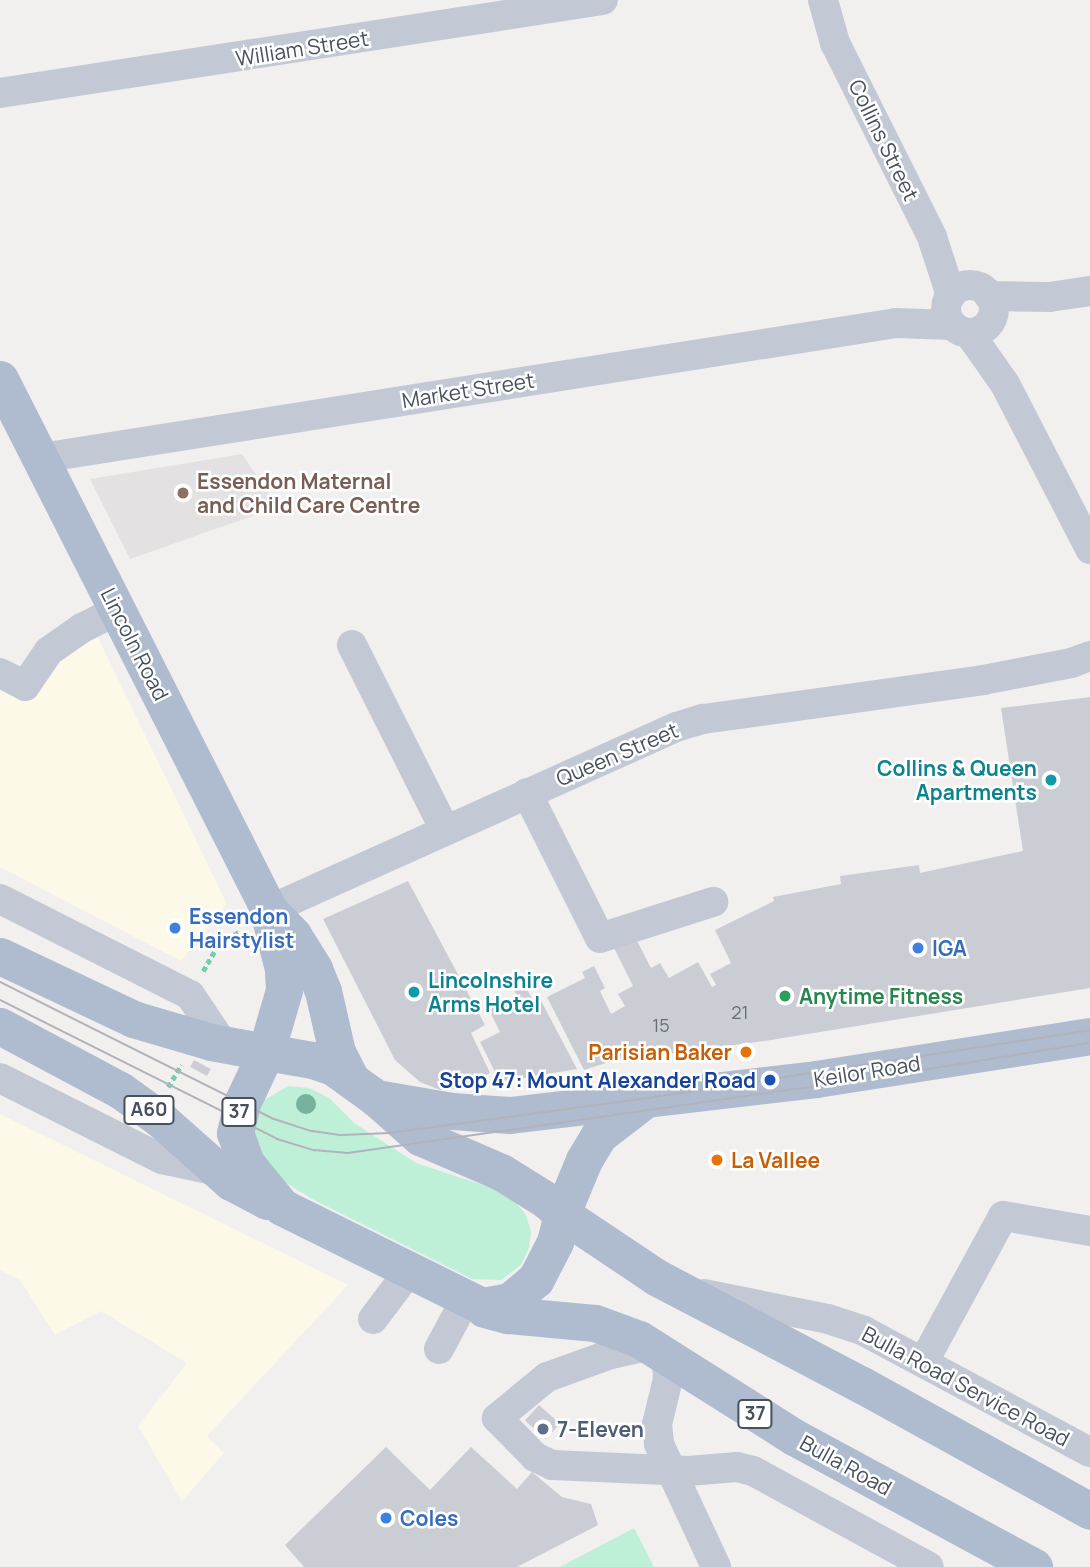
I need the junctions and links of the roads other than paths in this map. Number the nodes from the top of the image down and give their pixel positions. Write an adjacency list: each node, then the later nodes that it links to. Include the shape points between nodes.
1 (603, 0): 5 (street, William Street)
2 (803, 0): 4 (street, Collins Street)
3 (823, 0): 4 (street, Collins Street)
4 (835, 43): 7 (street, Collins Street)
5 (0, 93)
6 (1090, 290): 7 (street, Market Street)
7 (970, 310): 9 (street, Market Street); 10 (street, Collins Street)
8 (0, 379): 9 (main road, Lincoln Road / 37)
9 (41, 458): 11 (main road, Lincoln Road / 37)
10 (1090, 549)
11 (118, 610): 14 (street, via 49,651 25,686); 19 (main road, Lincoln Road / 37)
12 (352, 645): 16 (street)
13 (1084, 661): 15 (street, Queen Street, via 983,680 702,719 648,737)
14 (0, 673)
15 (527, 793): 16 (street, Queen Street); 18 (street, via 600,938)
16 (445, 830): 19 (street, Queen Street)
17 (0, 899): 23 (street, via 190,995)
18 (713, 902)
19 (269, 910): 24 (main road, Lincoln Road / 37, via 284,982); 26 (main road, Lincoln Road / 37, via 293,935 314,968 337,1052)
20 (0, 956): 23 (main road, via 133,1019)
21 (0, 1026): 28 (main road, A60, via 132,1098)
22 (1090, 1036): 27 (main road, Keilor Road)
23 (223, 1044): 24 (main road)
24 (266, 1052): 26 (main road, 37, via 312,1060); 29 (main road, 37, via 242,1103 235,1133 246,1163)
25 (0, 1078): 28 (street, via 162,1160)
26 (363, 1088): 27 (main road, Keilor Road, via 498,1115); 30 (main road, 37, via 420,1137 513,1178)
27 (643, 1102): 30 (main road, Keilor Road, via 599,1135)
28 (217, 1171): 29 (main road, A60)
29 (287, 1210): 32 (main road, 37)
30 (562, 1214): 33 (main road, 37); 34 (main road, 37, via 544,1266 524,1292 489,1307)
31 (1090, 1231): 38 (street, via 1003,1216)
32 (409, 1271): 34 (main road, 37); 35 (street)
33 (676, 1288): 38 (street, Bulla Road Service Road, via 828,1319); 41 (main road, 37)
34 (465, 1300): 36 (street); 37 (main road, Bulla Road / 37, via 498,1313 605,1325)
35 (373, 1319)
36 (439, 1349)
37 (659, 1349): 40 (street, via 668,1379 657,1424); 40 (street, via 574,1365 547,1377 496,1418 545,1464); 44 (main road, Bulla Road / 37, via 794,1437)
38 (924, 1361): 39 (street, Bulla Road Service Road)
39 (1090, 1452)
40 (669, 1469): 42 (street); 43 (street, via 753,1471)
41 (1090, 1511)
42 (716, 1567)
43 (929, 1567)
44 (1034, 1567)

